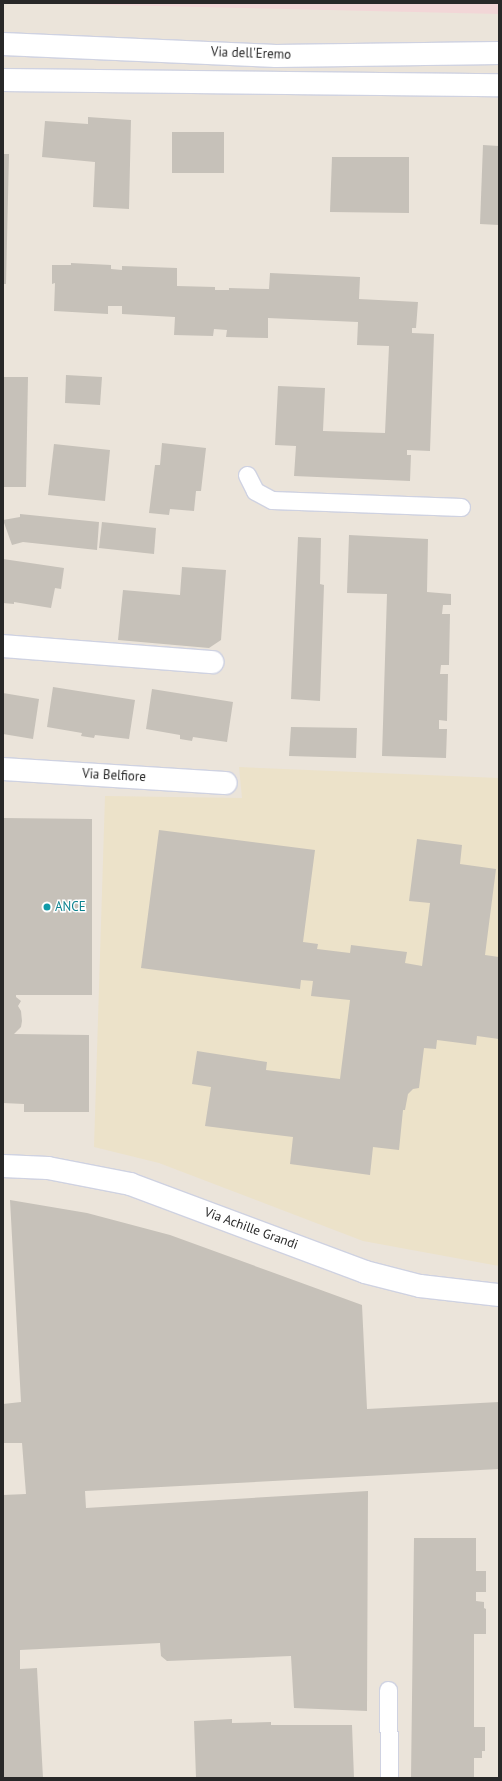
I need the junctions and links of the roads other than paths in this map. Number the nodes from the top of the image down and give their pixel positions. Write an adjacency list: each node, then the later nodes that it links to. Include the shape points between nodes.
1 (3, 44): 2 (main road, Via dell'Eremo, via 276,56)
2 (499, 52)
3 (3, 80): 4 (main road)
4 (499, 85)
5 (247, 475): 6 (lane, via 255,491 272,500)
6 (461, 507)
7 (3, 646): 8 (main road)
8 (212, 662)
9 (3, 769): 10 (main road, Via Belfiore)
10 (226, 783)
11 (3, 1166): 12 (main road, Via Achille Grandi, via 48,1168 130,1184 365,1272 420,1286)
12 (499, 1295)
13 (388, 1690): 14 (lane)
14 (389, 1778)

